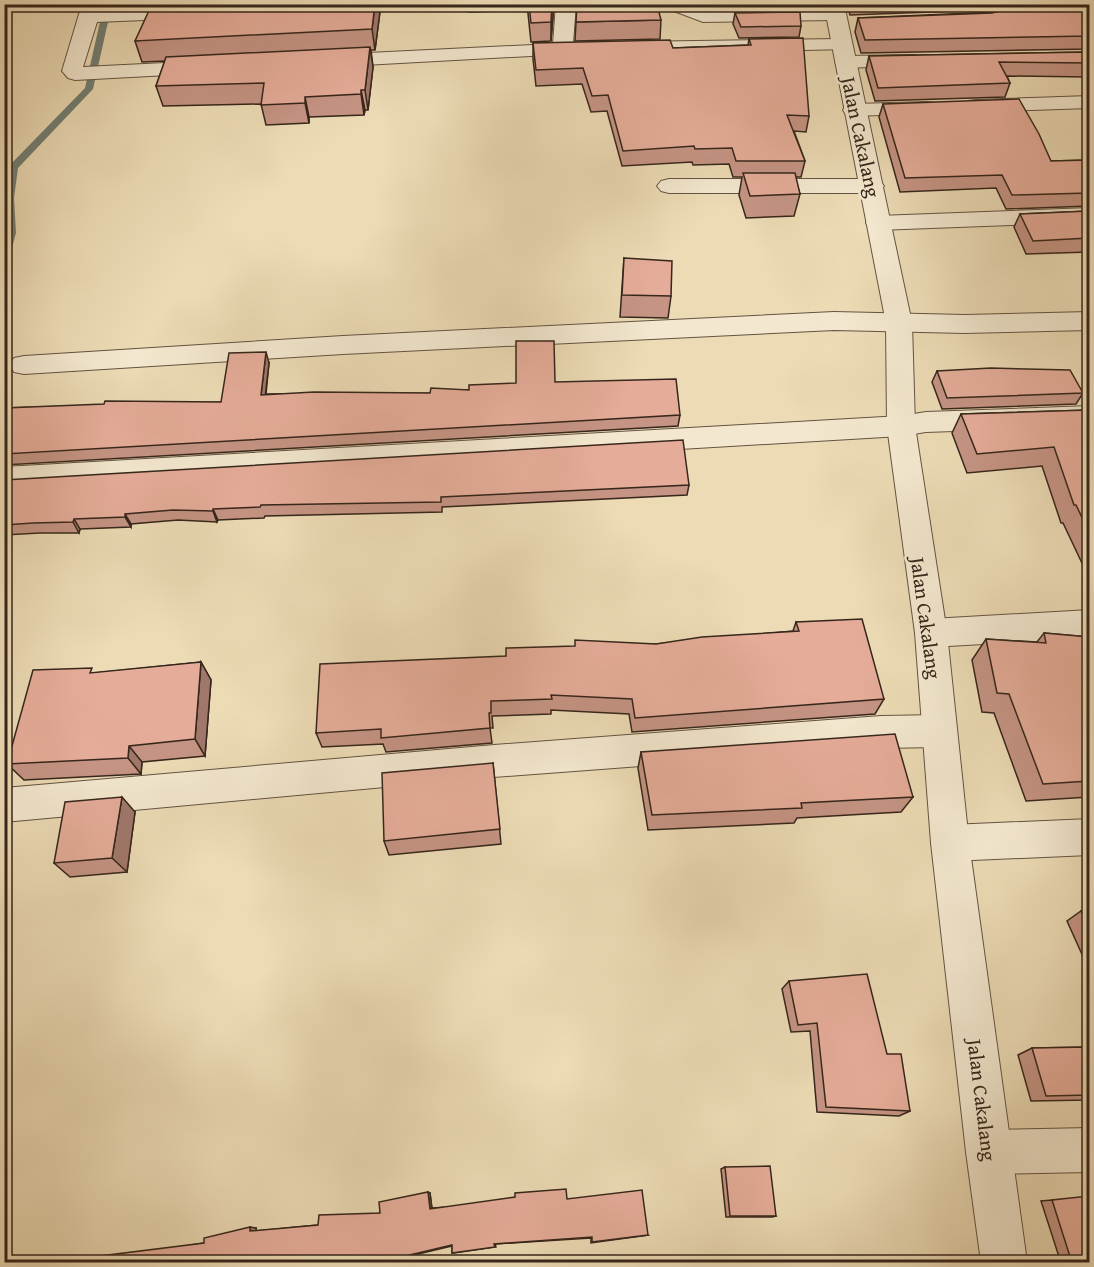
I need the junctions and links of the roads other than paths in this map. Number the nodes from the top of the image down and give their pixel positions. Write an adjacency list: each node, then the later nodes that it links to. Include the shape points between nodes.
1 (516, 4): 4 (street)
2 (566, 4): 8 (street)
3 (673, 4): 7 (street, via 703,16)
4 (470, 6)
5 (216, 11): 6 (street, via 122,15)
6 (94, 12): 11 (street, via 72,71 75,74)
7 (843, 29): 8 (street); 9 (street); 13 (street, Jalan Cakalang)
8 (564, 49): 10 (street)
9 (938, 60)
10 (304, 62)
11 (222, 67)
12 (1089, 102): 13 (street)
13 (854, 110): 15 (street, Jalan Cakalang)
14 (669, 186): 15 (street)
15 (872, 186): 17 (street, Jalan Cakalang)
16 (1089, 215): 17 (street)
17 (878, 223): 19 (street, Jalan Cakalang)
18 (1089, 321): 19 (street)
19 (899, 323): 20 (street, via 834,321); 22 (street, Jalan Cakalang)
20 (24, 365)
21 (1089, 416): 22 (street)
22 (901, 426): 23 (street); 25 (street, Jalan Cakalang)
23 (4, 478)
24 (1089, 624): 25 (street)
25 (931, 633): 26 (street, Jalan Cakalang)
26 (939, 731): 27 (street, via 494,761); 29 (street, Jalan Cakalang)
27 (4, 805)
28 (1089, 837): 29 (street)
29 (950, 843): 31 (street, Jalan Cakalang)
30 (1089, 1149): 31 (street)
31 (988, 1152): 32 (street, Jalan Cakalang)
32 (1002, 1249)

